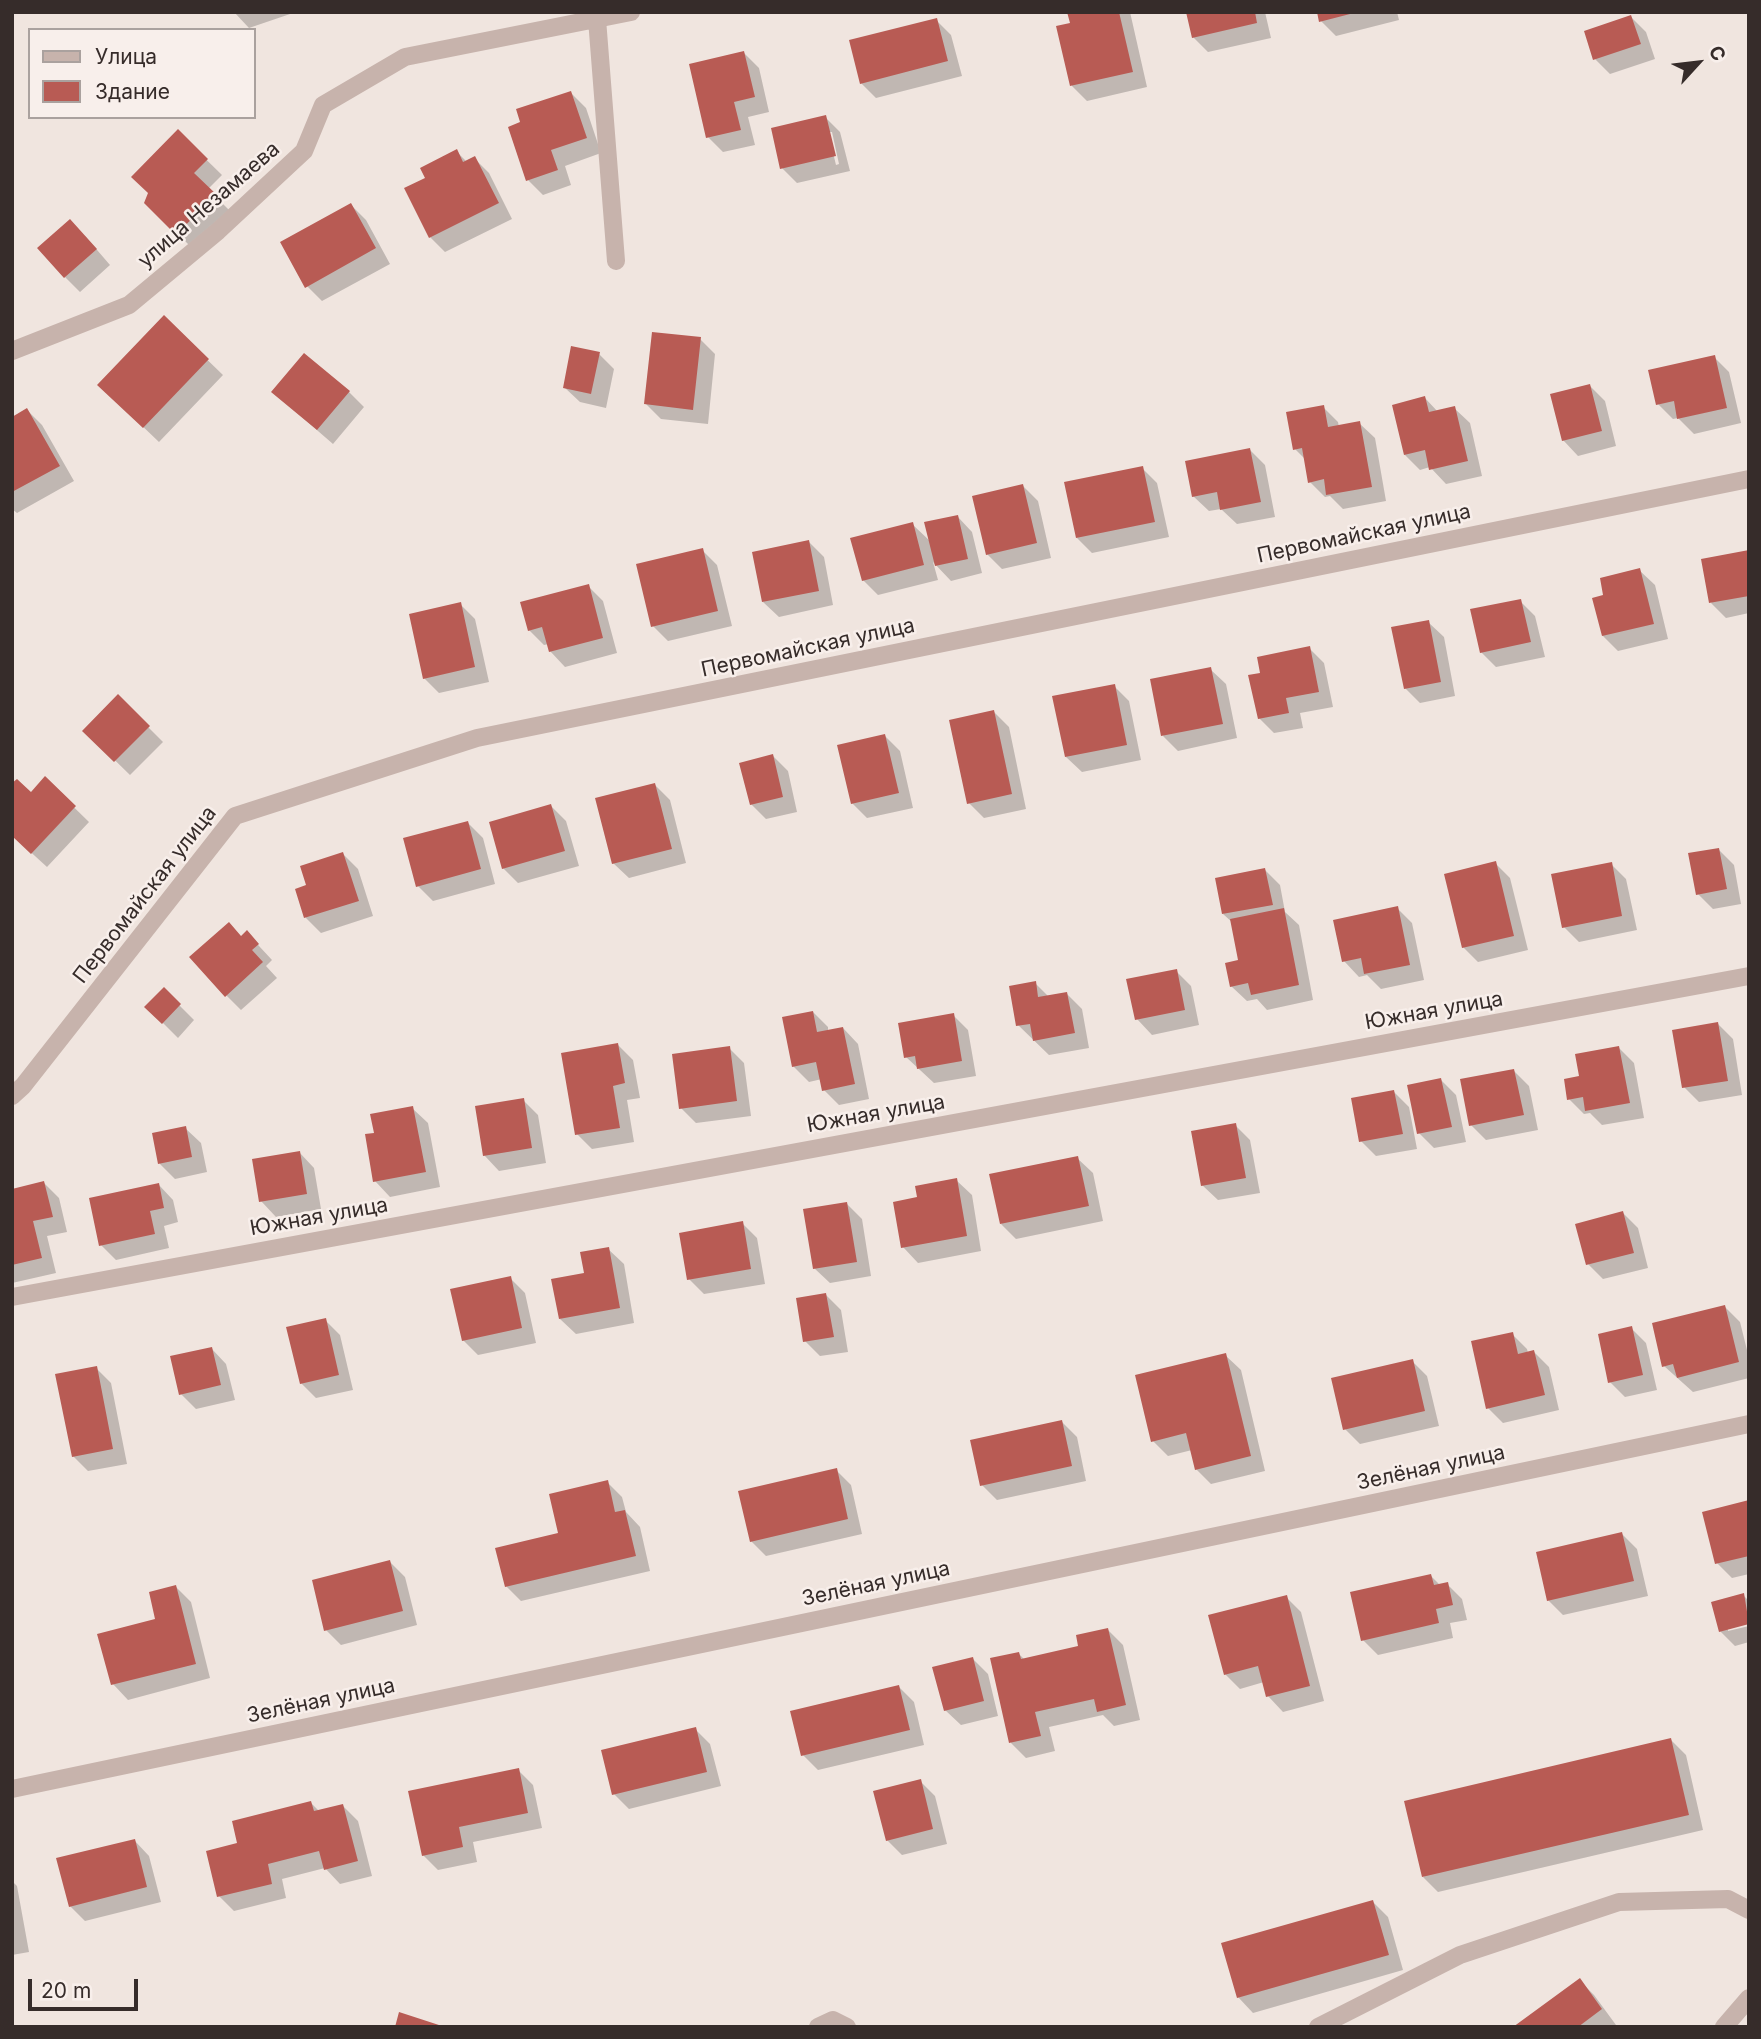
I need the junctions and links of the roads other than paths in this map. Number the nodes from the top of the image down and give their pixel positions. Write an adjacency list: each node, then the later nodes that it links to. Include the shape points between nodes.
1 (631, 12): 2 (street, улица Незамаева)
2 (597, 19): 3 (street); 4 (street, улица Незамаева, via 405,57 323,105 304,151 129,305)
3 (616, 261)
4 (12, 351)
5 (1749, 479): 7 (street, Первомайская улица, via 477,738 235,816)
6 (1749, 976): 8 (street, Южная улица)
7 (12, 1096)
8 (12, 1297)
9 (1749, 1424): 10 (street, Зелёная улица)
10 (12, 1789)
11 (1749, 1910): 15 (street, via 1728,1899 1619,1902 1460,1955)
12 (1749, 1998): 16 (street)
13 (818, 2027): 14 (street, via 833,2020)
14 (847, 2027)
15 (1318, 2027)
16 (1724, 2027)

